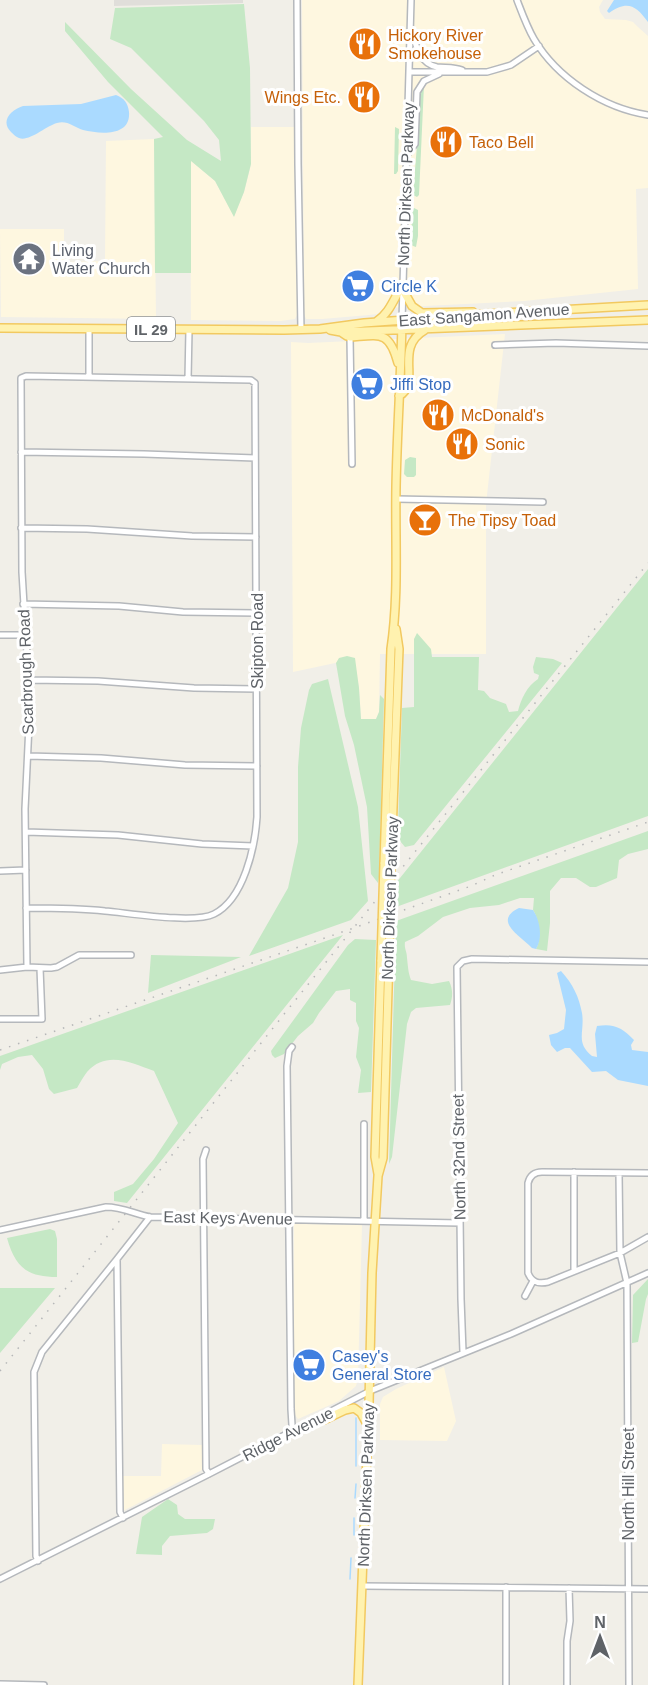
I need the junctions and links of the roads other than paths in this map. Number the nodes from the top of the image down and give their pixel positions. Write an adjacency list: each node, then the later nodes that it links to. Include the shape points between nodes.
1 (297, 0): 22 (street)
2 (411, 0): 4 (street, North Dirksen Parkway)
3 (517, 0): 5 (street)
4 (410, 24): 6 (street, North Dirksen Parkway); 8 (street, via 425,62)
5 (539, 46): 8 (street, via 503,68); 9 (street, via 558,69 582,88 611,104)
6 (409, 72): 7 (street); 10 (street, North Dirksen Parkway)
7 (444, 72): 8 (street); 10 (street, via 424,81 417,92 415,144)
8 (470, 72)
9 (648, 115)
10 (406, 155): 11 (street, North Dirksen Parkway)
11 (403, 287): 13 (main road, via 412,306 422,313); 15 (street, North Dirksen Parkway); 16 (main road, via 390,311)
12 (648, 305): 13 (main road, East Sangamon Avenue)
13 (487, 314): 15 (main road, East Sangamon Avenue)
14 (648, 320): 20 (main road, East Sangamon Avenue)
15 (402, 321): 16 (main road, East Sangamon Avenue / IL 29); 23 (main road, North Dirksen Parkway)
16 (376, 322): 19 (main road, East Sangamon Avenue / IL 29)
17 (0, 328): 18 (main road, East Sangamon Avenue / IL 29)
18 (89, 329): 21 (main road, East Sangamon Avenue / IL 29); 29 (street)
19 (320, 329): 22 (main road, East Sangamon Avenue / IL 29); 24 (main road, East Sangamon Avenue / IL 29)
20 (427, 329): 23 (main road, East Sangamon Avenue); 31 (main road, via 409,346 408,386)
21 (189, 330): 22 (main road, East Sangamon Avenue / IL 29); 30 (street)
22 (301, 330)
23 (402, 330): 24 (main road, East Sangamon Avenue / IL 29); 28 (main road, North Dirksen Parkway)
24 (341, 332): 25 (main road)
25 (350, 337): 28 (main road, via 379,335 394,349); 34 (street)
26 (495, 345): 27 (street)
27 (648, 346)
28 (400, 367): 31 (main road, North Dirksen Parkway)
29 (88, 377): 30 (street); 32 (street, Scarbrough Road, via 22,377)
30 (188, 379): 33 (street, Skipton Road, via 248,379 255,383)
31 (399, 396): 35 (main road, North Dirksen Parkway)
32 (21, 452): 33 (street); 37 (street, Scarbrough Road)
33 (255, 458): 38 (street, Skipton Road)
34 (352, 464)
35 (396, 499): 36 (street); 49 (main road, North Dirksen Parkway)
36 (543, 502)
37 (21, 528): 38 (street); 39 (street, Scarbrough Road)
38 (256, 537): 40 (street, Skipton Road)
39 (23, 604): 40 (street); 42 (street, Scarbrough Road)
40 (256, 613): 44 (street, Skipton Road)
41 (0, 635): 42 (street)
42 (26, 635): 43 (street, Scarbrough Road)
43 (29, 680): 44 (street); 45 (street, Scarbrough Road)
44 (257, 689): 46 (street, Skipton Road)
45 (28, 756): 46 (street); 47 (street, Scarbrough Road)
46 (258, 766): 48 (street, Skipton Road, via 258,817)
47 (26, 832): 48 (street); 50 (street, Scarbrough Road)
48 (253, 846): 52 (street, Skipton Road, via 244,874 227,904 216,913 199,918)
49 (388, 862): 65 (main road, North Dirksen Parkway, bridge, via 389,956 382,1158); 65 (main road, North Dirksen Parkway, bridge, via 381,960 375,1157)
50 (26, 870): 51 (street); 52 (street, Scarbrough Road)
51 (0, 871)
52 (26, 908): 55 (street, Scarbrough Road)
53 (131, 955): 56 (street, via 79,955 57,967)
54 (648, 962): 71 (street, North 32nd Street, via 472,959 459,963 456,975)
55 (27, 968): 56 (street); 57 (street)
56 (40, 968): 58 (street, via 42,1019)
57 (0, 970)
58 (0, 1019)
59 (292, 1047): 68 (street, via 287,1058)
60 (364, 1124): 69 (street)
61 (206, 1150): 67 (street)
62 (574, 1172): 63 (street); 76 (street); 78 (street, via 539,1172 529,1179 528,1273)
63 (619, 1173): 64 (street); 74 (street, North Hill Street)
64 (648, 1173)
65 (378, 1176): 70 (main road, North Dirksen Parkway)
66 (150, 1216): 67 (street, East Keys Avenue); 72 (street, East Keys Avenue, via 106,1207); 75 (street)
67 (204, 1218): 68 (street, East Keys Avenue); 86 (street)
68 (289, 1219): 69 (street, East Keys Avenue); 85 (street)
69 (364, 1220): 70 (street, East Keys Avenue)
70 (376, 1220): 71 (street, East Keys Avenue); 82 (main road, North Dirksen Parkway)
71 (460, 1222): 81 (street, North 32nd Street)
72 (0, 1230)
73 (648, 1238): 74 (street)
74 (620, 1253): 76 (street); 79 (street, North Hill Street)
75 (117, 1259): 87 (street); 88 (street, via 42,1352 33,1372)
76 (574, 1271): 78 (street, via 541,1284)
77 (648, 1273): 79 (street, Ridge Avenue)
78 (533, 1281): 80 (street)
79 (627, 1283): 81 (street, Ridge Avenue); 93 (street, North Hill Street)
80 (525, 1296)
81 (463, 1353): 82 (street, Ridge Avenue)
82 (370, 1391): 83 (street, Ridge Avenue); 84 (main road, North Dirksen Parkway)
83 (312, 1421): 84 (main road, via 354,1408 363,1415); 85 (street, Ridge Avenue)
84 (368, 1427): 90 (main road, North Dirksen Parkway)
85 (294, 1430): 86 (street, Ridge Avenue)
86 (209, 1474): 87 (street, Ridge Avenue)
87 (123, 1518): 88 (street, Ridge Avenue)
88 (38, 1561): 89 (street, Ridge Avenue)
89 (0, 1579)
90 (363, 1586): 91 (street); 97 (main road, North Dirksen Parkway)
91 (506, 1587): 92 (street); 98 (street)
92 (569, 1588): 93 (street); 99 (street)
93 (629, 1588): 94 (street); 100 (street, North Hill Street)
94 (648, 1588)
95 (0, 1684): 96 (street)
96 (44, 1685)
97 (358, 1685)
98 (506, 1685)
99 (567, 1685)
100 (629, 1685)

